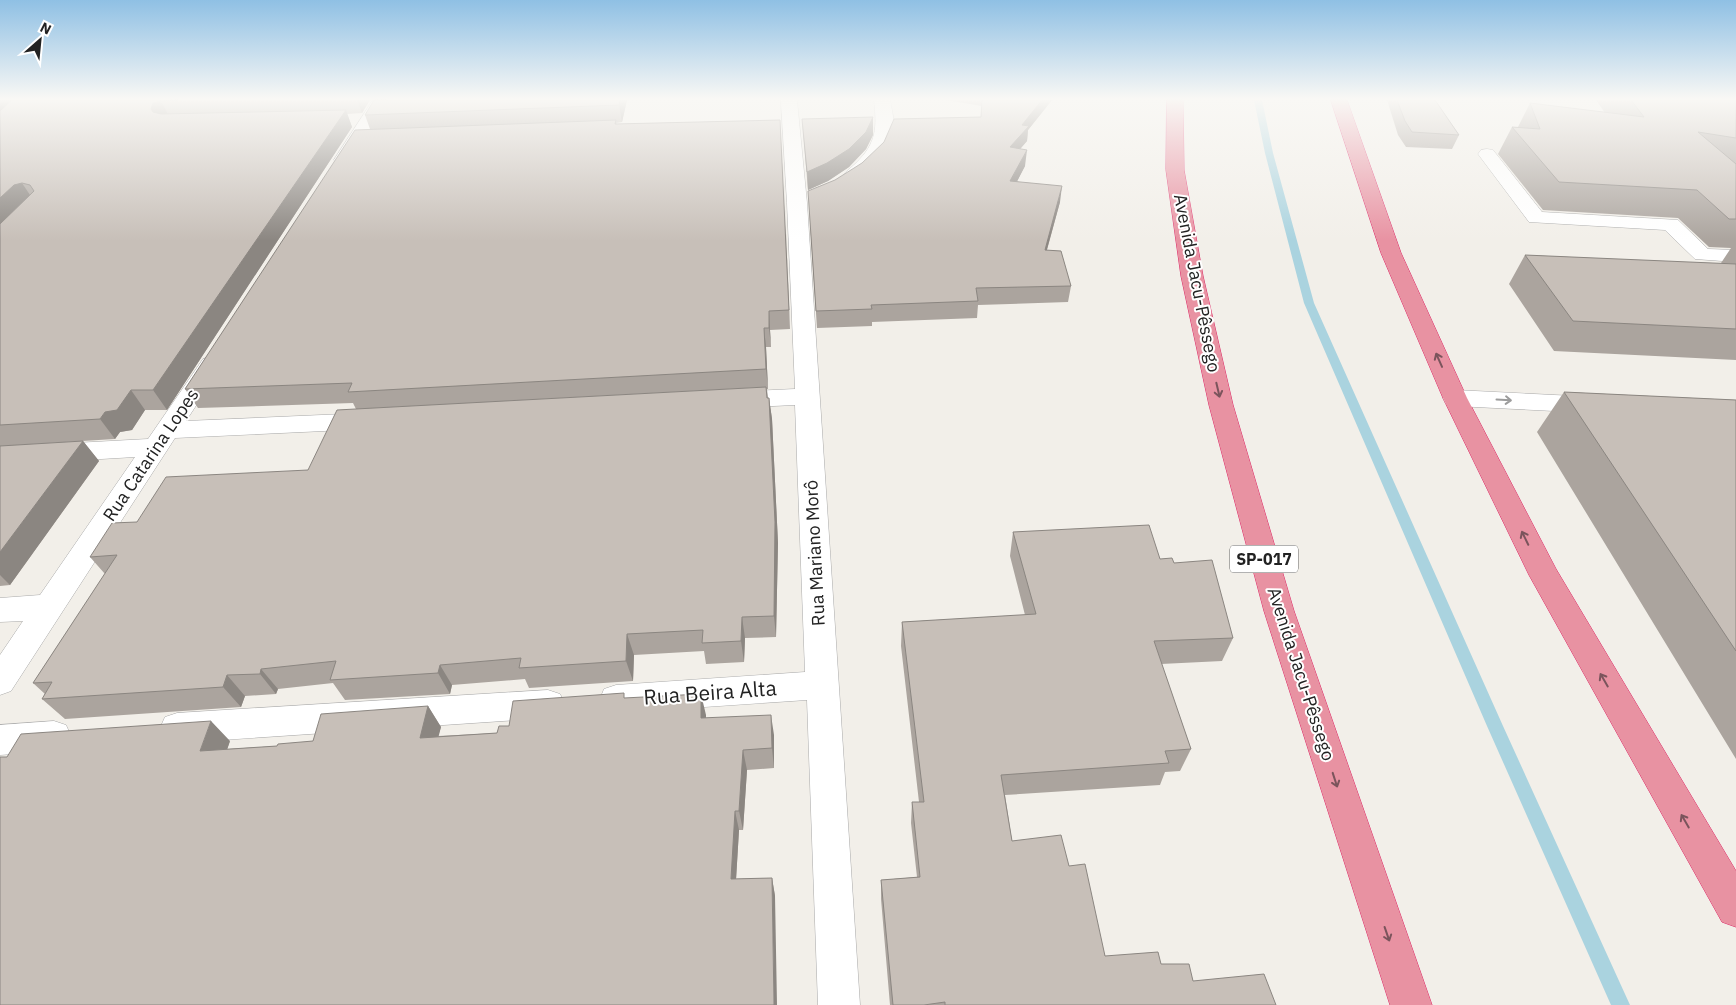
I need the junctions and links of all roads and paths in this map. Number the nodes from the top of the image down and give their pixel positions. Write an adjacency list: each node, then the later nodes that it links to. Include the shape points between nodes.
1 (351, 147): 7 (street)
2 (792, 147): 11 (street, Rua Mariano Morô, via 805,200)
3 (877, 147): 8 (street, via 870,160)
4 (1175, 147): 29 (highway, Avenida Jacu-Pêssego / SP-017, one-way to 29, via 1175,170 1192,276 1221,406 1279,611)
5 (1355, 147): 12 (highway, one-way to 5, via 1391,252)
6 (1487, 154): 9 (street, via 1536,218 1671,224 1702,255)
7 (329, 181)
8 (838, 186)
9 (1736, 256)
10 (222, 347): 16 (street, Rua Catarina Lopes)
11 (807, 396): 13 (street); 21 (street, Rua Mariano Morô)
12 (1456, 398): 14 (street, one-way to 14); 25 (highway, one-way to 12, via 1544,575)
13 (708, 402)
14 (1620, 406)
15 (393, 419): 16 (street)
16 (163, 439): 17 (street); 18 (street, Rua Catarina Lopes)
17 (0, 456)
18 (50, 607): 19 (street); 20 (street, Rua Catarina Lopes)
19 (0, 610)
20 (0, 681)
21 (822, 685): 22 (street, Rua Beira Alta); 28 (street, Rua Mariano Morô)
22 (144, 730)
23 (84, 734): 24 (street)
24 (0, 740)
25 (1704, 854): 26 (street); 27 (highway)
26 (1736, 897)
27 (1736, 908)
28 (839, 1005)
29 (1411, 1005)

